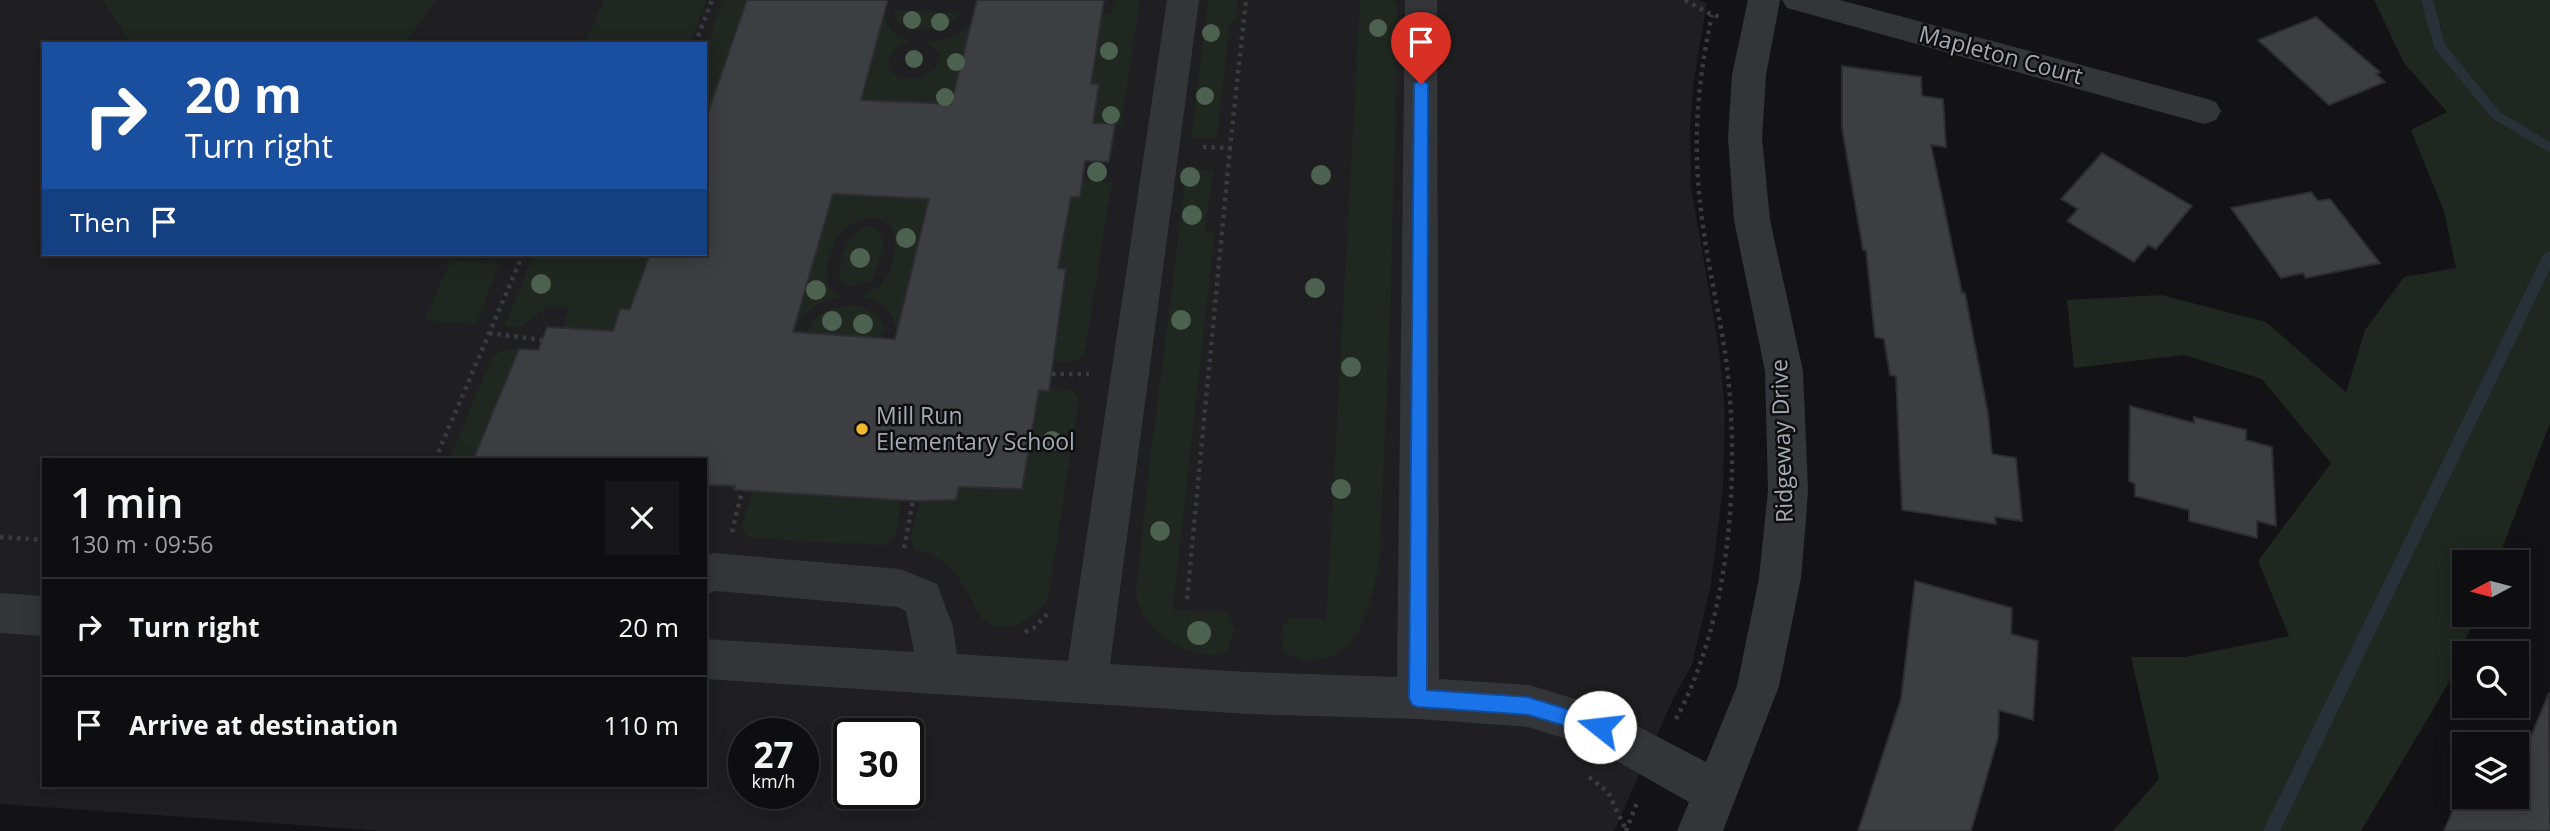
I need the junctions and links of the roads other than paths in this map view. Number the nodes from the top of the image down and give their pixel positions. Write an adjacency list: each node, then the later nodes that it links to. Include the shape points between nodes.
1 (1183, 0): 11 (street)
2 (1421, 0): 12 (street)
3 (1764, 0): 13 (street, Ridgeway Drive, via 1749,75 1745,138 1752,220 1784,371 1788,489 1780,578 1758,686)
4 (1798, 0): 5 (street, Mapleton Court)
5 (2204, 111)
6 (707, 575): 10 (street, via 900,588 922,598 932,627)
7 (0, 613): 8 (street)
8 (42, 616)
9 (707, 659): 10 (street)
10 (938, 672): 11 (street)
11 (1086, 682): 12 (street)
12 (1418, 698): 13 (street, via 1528,706 1600,727)
13 (1716, 792): 14 (street, Ridgeway Drive)
14 (1700, 831)

